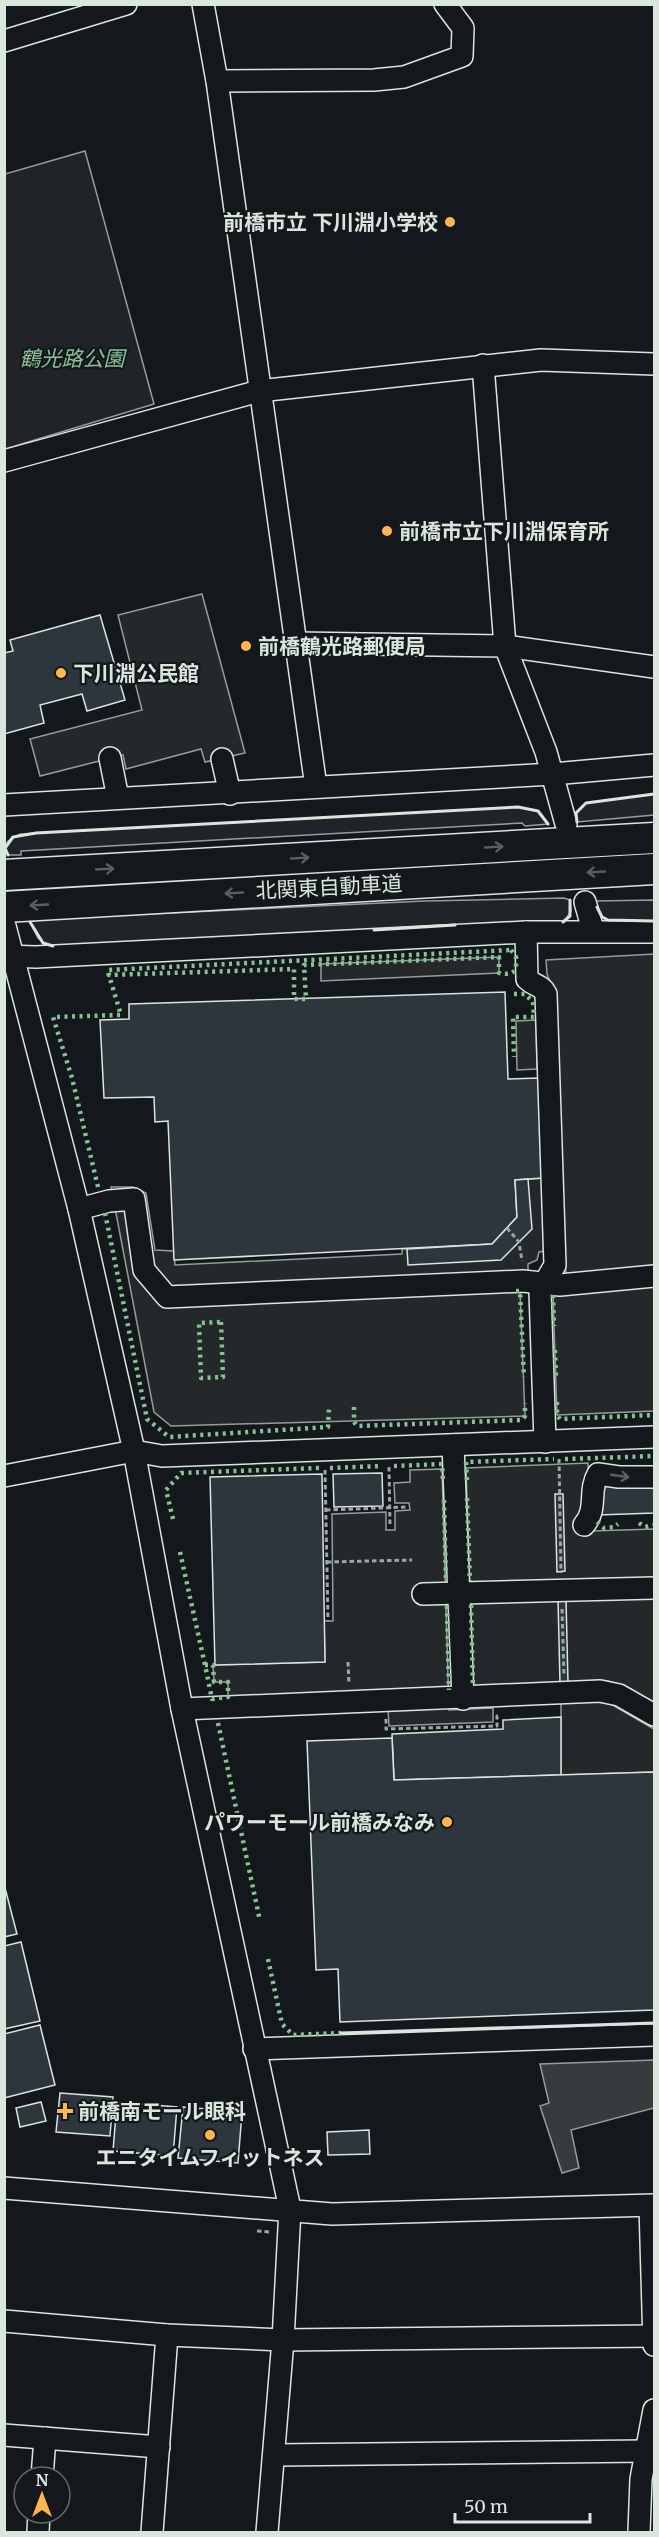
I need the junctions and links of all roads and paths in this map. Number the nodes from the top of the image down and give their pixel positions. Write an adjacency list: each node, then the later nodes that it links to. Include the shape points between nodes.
1 (126, 4): 4 (street)
2 (203, 4): 5 (street)
3 (445, 4): 5 (street, via 463,28 462,56 404,77)
4 (4, 41)
5 (217, 81): 8 (street)
6 (654, 364): 7 (street, via 541,360)
7 (483, 365): 8 (street); 11 (street)
8 (259, 391): 9 (street); 10 (street)
9 (4, 461)
10 (295, 643): 11 (street); 17 (street)
11 (505, 646): 12 (street); 16 (street)
12 (654, 667)
13 (110, 758): 19 (street)
14 (222, 759): 18 (street)
15 (654, 765): 16 (street)
16 (553, 774): 17 (street); 21 (street)
17 (316, 787): 18 (street)
18 (230, 794): 19 (street)
19 (118, 798): 20 (street)
20 (4, 805)
21 (566, 824)
22 (651, 838): 24 (highway, 北関東自動車道, one-way to 22)
23 (654, 869): 26 (highway, 北関東自動車道, one-way to 26)
24 (4, 875)
25 (585, 902): 28 (street)
26 (4, 907)
27 (5, 926): 31 (street)
28 (593, 930): 29 (street); 30 (street)
29 (526, 932): 31 (street, via 36,957); 34 (street, via 527,979 541,986 546,994 555,1265)
30 (654, 932)
31 (10, 955): 32 (street)
32 (79, 1209): 34 (street, via 134,1199 144,1270 167,1297); 38 (street)
33 (654, 1276): 34 (street, via 560,1285)
34 (543, 1282): 36 (street, via 540,1291)
35 (654, 1437): 36 (street)
36 (545, 1442): 37 (street)
37 (453, 1445): 38 (street, via 162,1456); 51 (street)
38 (134, 1451): 41 (street); 55 (street)
39 (388, 1462): 44 (path)
40 (325, 1465): 45 (path)
41 (4, 1476)
42 (654, 1477): 46 (street, one-way to 42, via 593,1510 598,1474)
43 (408, 1507): 44 (path)
44 (390, 1508): 45 (path); 47 (path)
45 (326, 1510): 49 (path)
46 (584, 1525)
47 (390, 1527)
48 (412, 1560): 49 (path)
49 (327, 1562): 53 (path)
50 (654, 1588): 51 (street)
51 (459, 1593): 52 (street); 54 (street)
52 (423, 1594)
53 (328, 1621)
54 (463, 1699): 55 (street); 56 (street, via 610,1692)
55 (182, 1709): 58 (street)
56 (654, 1715)
57 (654, 2035): 58 (street)
58 (254, 2049): 61 (street)
59 (4, 2188): 61 (street)
60 (652, 2205): 61 (street, via 332,2214); 64 (street)
61 (290, 2209): 65 (street)
62 (4, 2321): 63 (street)
63 (166, 2335): 65 (street); 70 (street)
64 (654, 2336): 65 (street); 66 (street)
65 (283, 2340): 72 (street)
66 (654, 2345)
67 (654, 2410): 71 (street)
68 (4, 2435): 69 (street)
69 (45, 2438): 70 (street); 73 (street)
70 (159, 2447): 74 (street)
71 (646, 2451): 72 (street); 76 (street)
72 (274, 2455): 75 (street)
73 (43, 2465)
74 (152, 2532)
75 (267, 2532)
76 (639, 2532)

